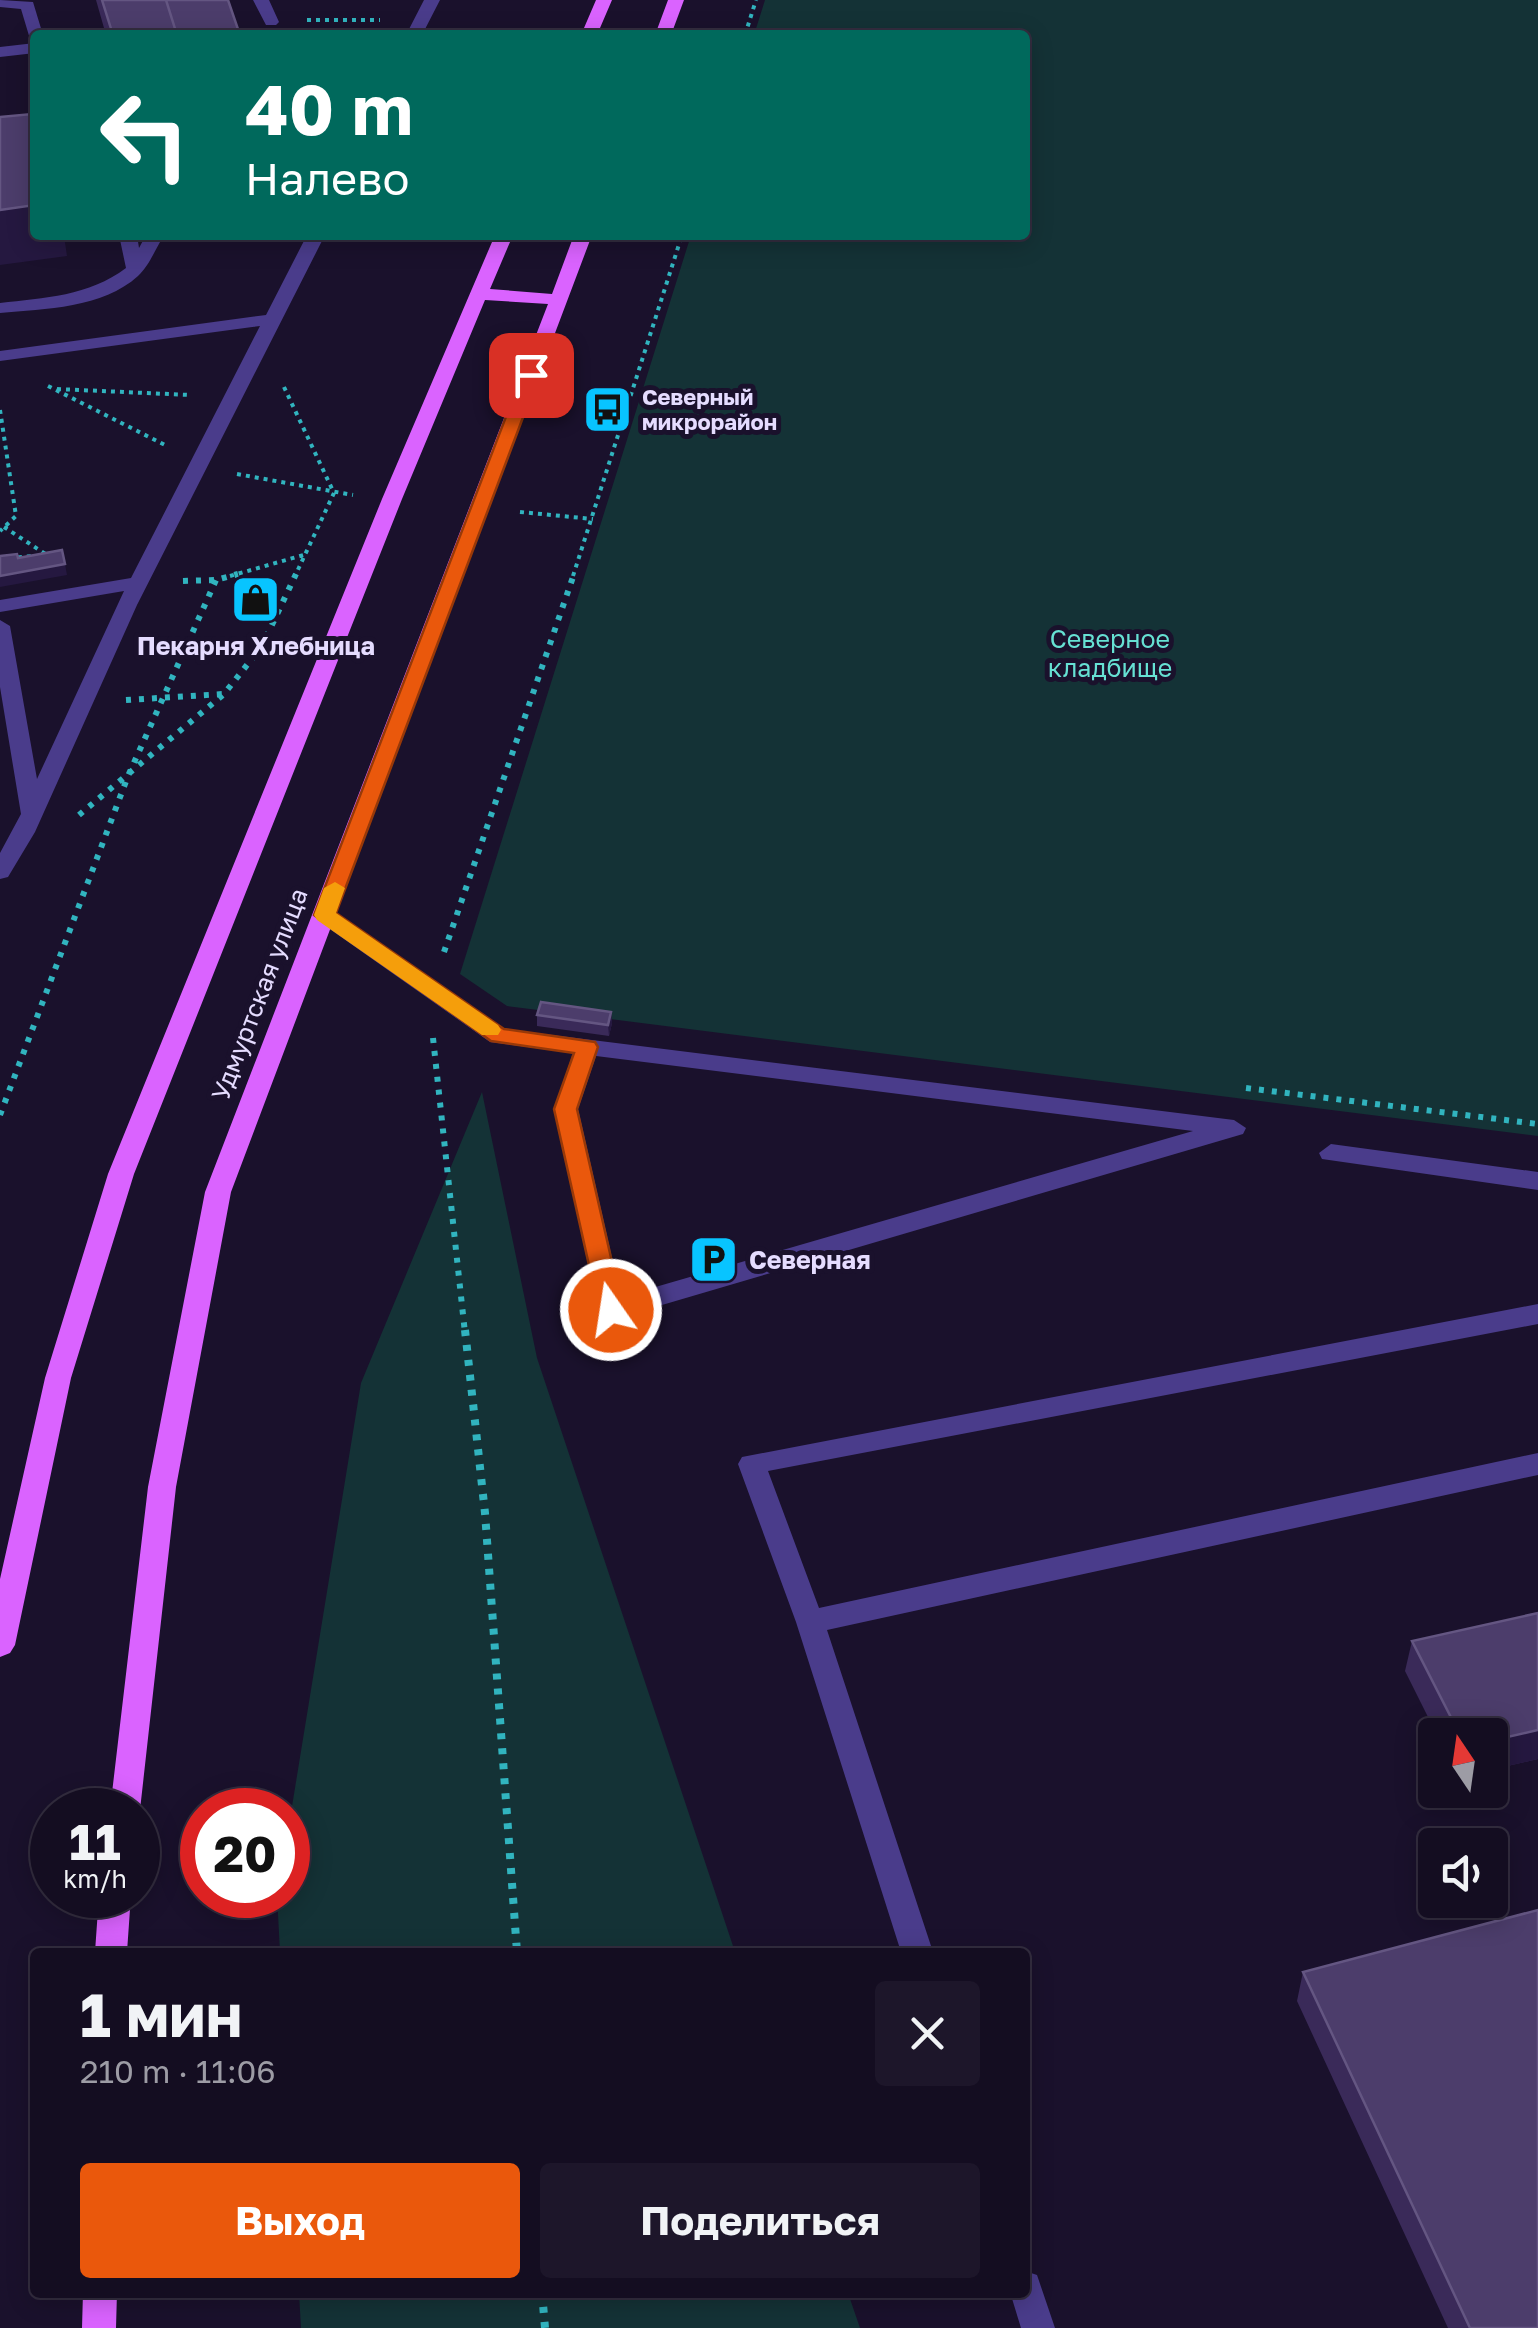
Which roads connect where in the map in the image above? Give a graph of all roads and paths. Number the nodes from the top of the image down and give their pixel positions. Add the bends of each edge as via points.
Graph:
1 (261, 0) edge
2 (432, 0) edge
3 (604, 0) edge
4 (676, 0) edge
5 (756, 0) edge
6 (0, 2) edge
7 (386, 21) dead end
8 (271, 22) joint
9 (34, 30) edge
10 (417, 30) edge
11 (592, 30) edge
12 (665, 30) edge
13 (747, 30) edge
14 (30, 49) edge
15 (0, 52) edge
16 (129, 240) edge
17 (152, 240) edge
18 (314, 240) edge
19 (502, 240) edge
20 (581, 240) edge
21 (680, 240) edge
22 (135, 270) junction
23 (479, 294) junction
24 (558, 300) junction
25 (0, 308) edge
26 (275, 319) junction
27 (263, 342) junction
28 (0, 356) edge
29 (40, 382) dead end
30 (54, 389) junction
31 (234, 398) junction
32 (291, 401) junction
33 (0, 410) edge
34 (200, 466) junction
35 (334, 493) junction
36 (2, 529) edge
37 (44, 554) junction
38 (308, 554) junction
39 (58, 557) edge
40 (0, 559) edge
41 (216, 580) junction
42 (140, 582) junction
43 (0, 606) edge
44 (0, 626) edge
45 (128, 776) junction
46 (28, 823) junction
47 (0, 872) edge
48 (325, 915) junction
49 (431, 989) junction
50 (587, 1047) junction
51 (0, 1115) edge
52 (1331, 1153) dead end
53 (1538, 1180) edge
54 (1538, 1314) edge
55 (1538, 1464) edge
56 (810, 1622) junction
57 (0, 1645) edge
58 (127, 1788) edge
59 (113, 1918) edge
60 (111, 1948) edge
61 (517, 1948) edge
62 (916, 1948) edge
63 (100, 2298) edge
64 (542, 2298) edge
65 (1029, 2298) edge
66 (99, 2328) edge
67 (544, 2328) edge
68 (1038, 2328) edge

1 - 8 street
2 - 10 street
3 - 11 main road
4 - 12 main road
5 - 13 path
6 - 9 street via 28,5
7 - 8 path
14 - 15 street
16 - 22 street
17 - 22 street
18 - 26 street
19 - 23 main road
20 - 24 main road, Удмуртская улица
21 - 49 path via 593,519
22 - 25 street via 122,282 60,301
23 - 24 main road
23 - 57 main road via 121,1174 58,1378
24 - 48 main road, Удмуртская улица
26 - 27 street
26 - 28 street
27 - 31 street
27 - 32 path
29 - 30 path
30 - 31 path
30 - 34 path
31 - 32 path
31 - 34 street
32 - 35 path
33 - 36 path via 16,516
34 - 35 path
34 - 42 street
35 - 38 path
36 - 37 path
37 - 39 path
37 - 40 path
38 - 41 path
38 - 45 path via 262,646 224,694
41 - 42 path
41 - 45 path
42 - 43 street
42 - 46 street
44 - 46 street
45 - 46 path via 83,813
45 - 51 path
46 - 47 street
48 - 49 street
48 - 58 main road, Удмуртская улица via 218,1192 162,1488
49 - 50 street via 498,1036
49 - 61 path via 485,1513
50 - 50 street via 566,1109 611,1310 1234,1128
52 - 53 street
54 - 56 street via 752,1464
55 - 56 street
56 - 62 street
59 - 60 main road
63 - 66 main road
64 - 67 path
65 - 68 street

